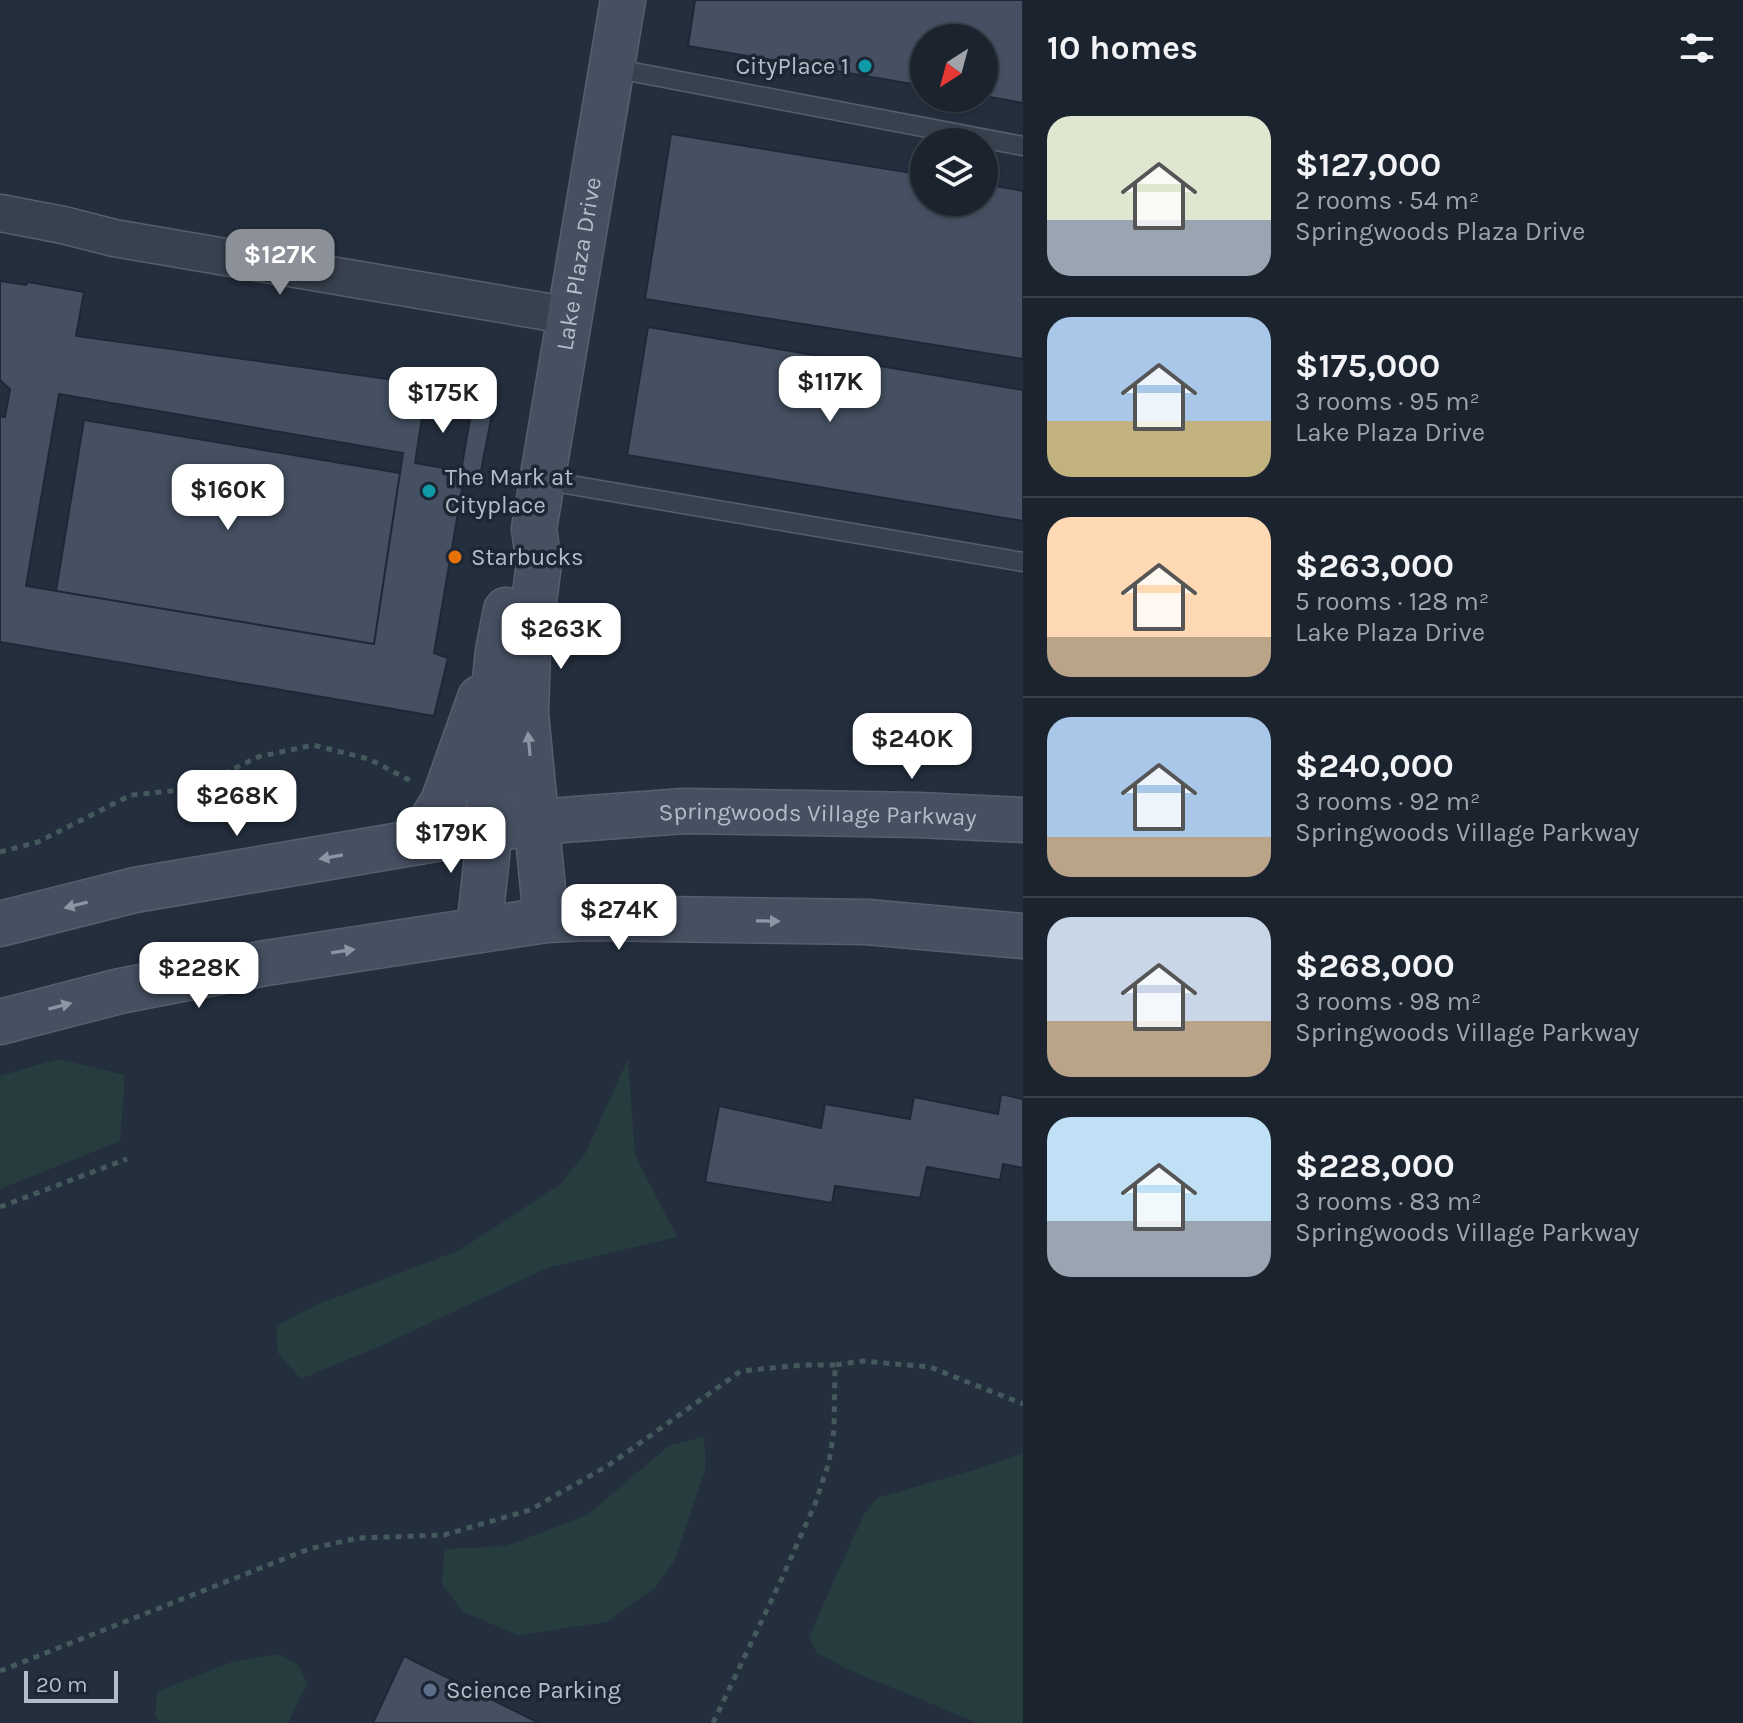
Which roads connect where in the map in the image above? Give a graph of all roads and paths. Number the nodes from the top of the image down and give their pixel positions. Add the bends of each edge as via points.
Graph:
1 (623, 0) edge
2 (612, 68) junction
3 (1023, 146) edge
4 (0, 213) edge
5 (571, 316) junction
6 (542, 480) junction
7 (534, 529) junction
8 (1023, 562) edge
9 (498, 651) junction
10 (443, 802) junction
11 (1023, 820) edge
12 (536, 822) junction
13 (490, 828) junction
14 (418, 842) junction
15 (0, 852) edge
16 (546, 920) junction
17 (0, 924) edge
18 (479, 930) junction
19 (1023, 936) edge
20 (0, 1022) edge
21 (127, 1159) dead end
22 (0, 1207) edge
23 (835, 1365) junction
24 (1023, 1404) edge
25 (0, 1671) edge
26 (713, 1723) edge

1 - 2 main road, Lake Plaza Drive
2 - 3 lane
2 - 5 main road, Lake Plaza Drive
4 - 5 street via 114,238
5 - 6 main road, Lake Plaza Drive
6 - 7 main road, Lake Plaza Drive
6 - 8 lane
7 - 9 main road, Lake Plaza Drive via 516,558
12 -> 7 main road, Lake Plaza Drive via 526,714 539,564
9 - 10 main road
9 - 13 main road, Lake Plaza Drive via 489,739
10 - 14 main road
10 - 15 path via 369,759 313,745 258,757 192,789 131,795 38,842
11 - 12 main road, Springwoods Village Parkway via 684,811
12 - 13 main road, Springwoods Village Parkway
12 - 16 main road, Lake Plaza Drive
13 - 14 main road, Springwoods Village Parkway
13 - 18 main road, Lake Plaza Drive
14 -> 17 main road, Springwoods Village Parkway via 135,890
16 - 18 main road
16 -> 19 main road via 867,922
20 -> 18 main road via 120,991
21 - 22 path
23 - 24 path via 862,1361 930,1367
23 - 25 path via 741,1371 609,1465 530,1510 444,1535 358,1538 309,1549
23 - 26 path via 829,1462

